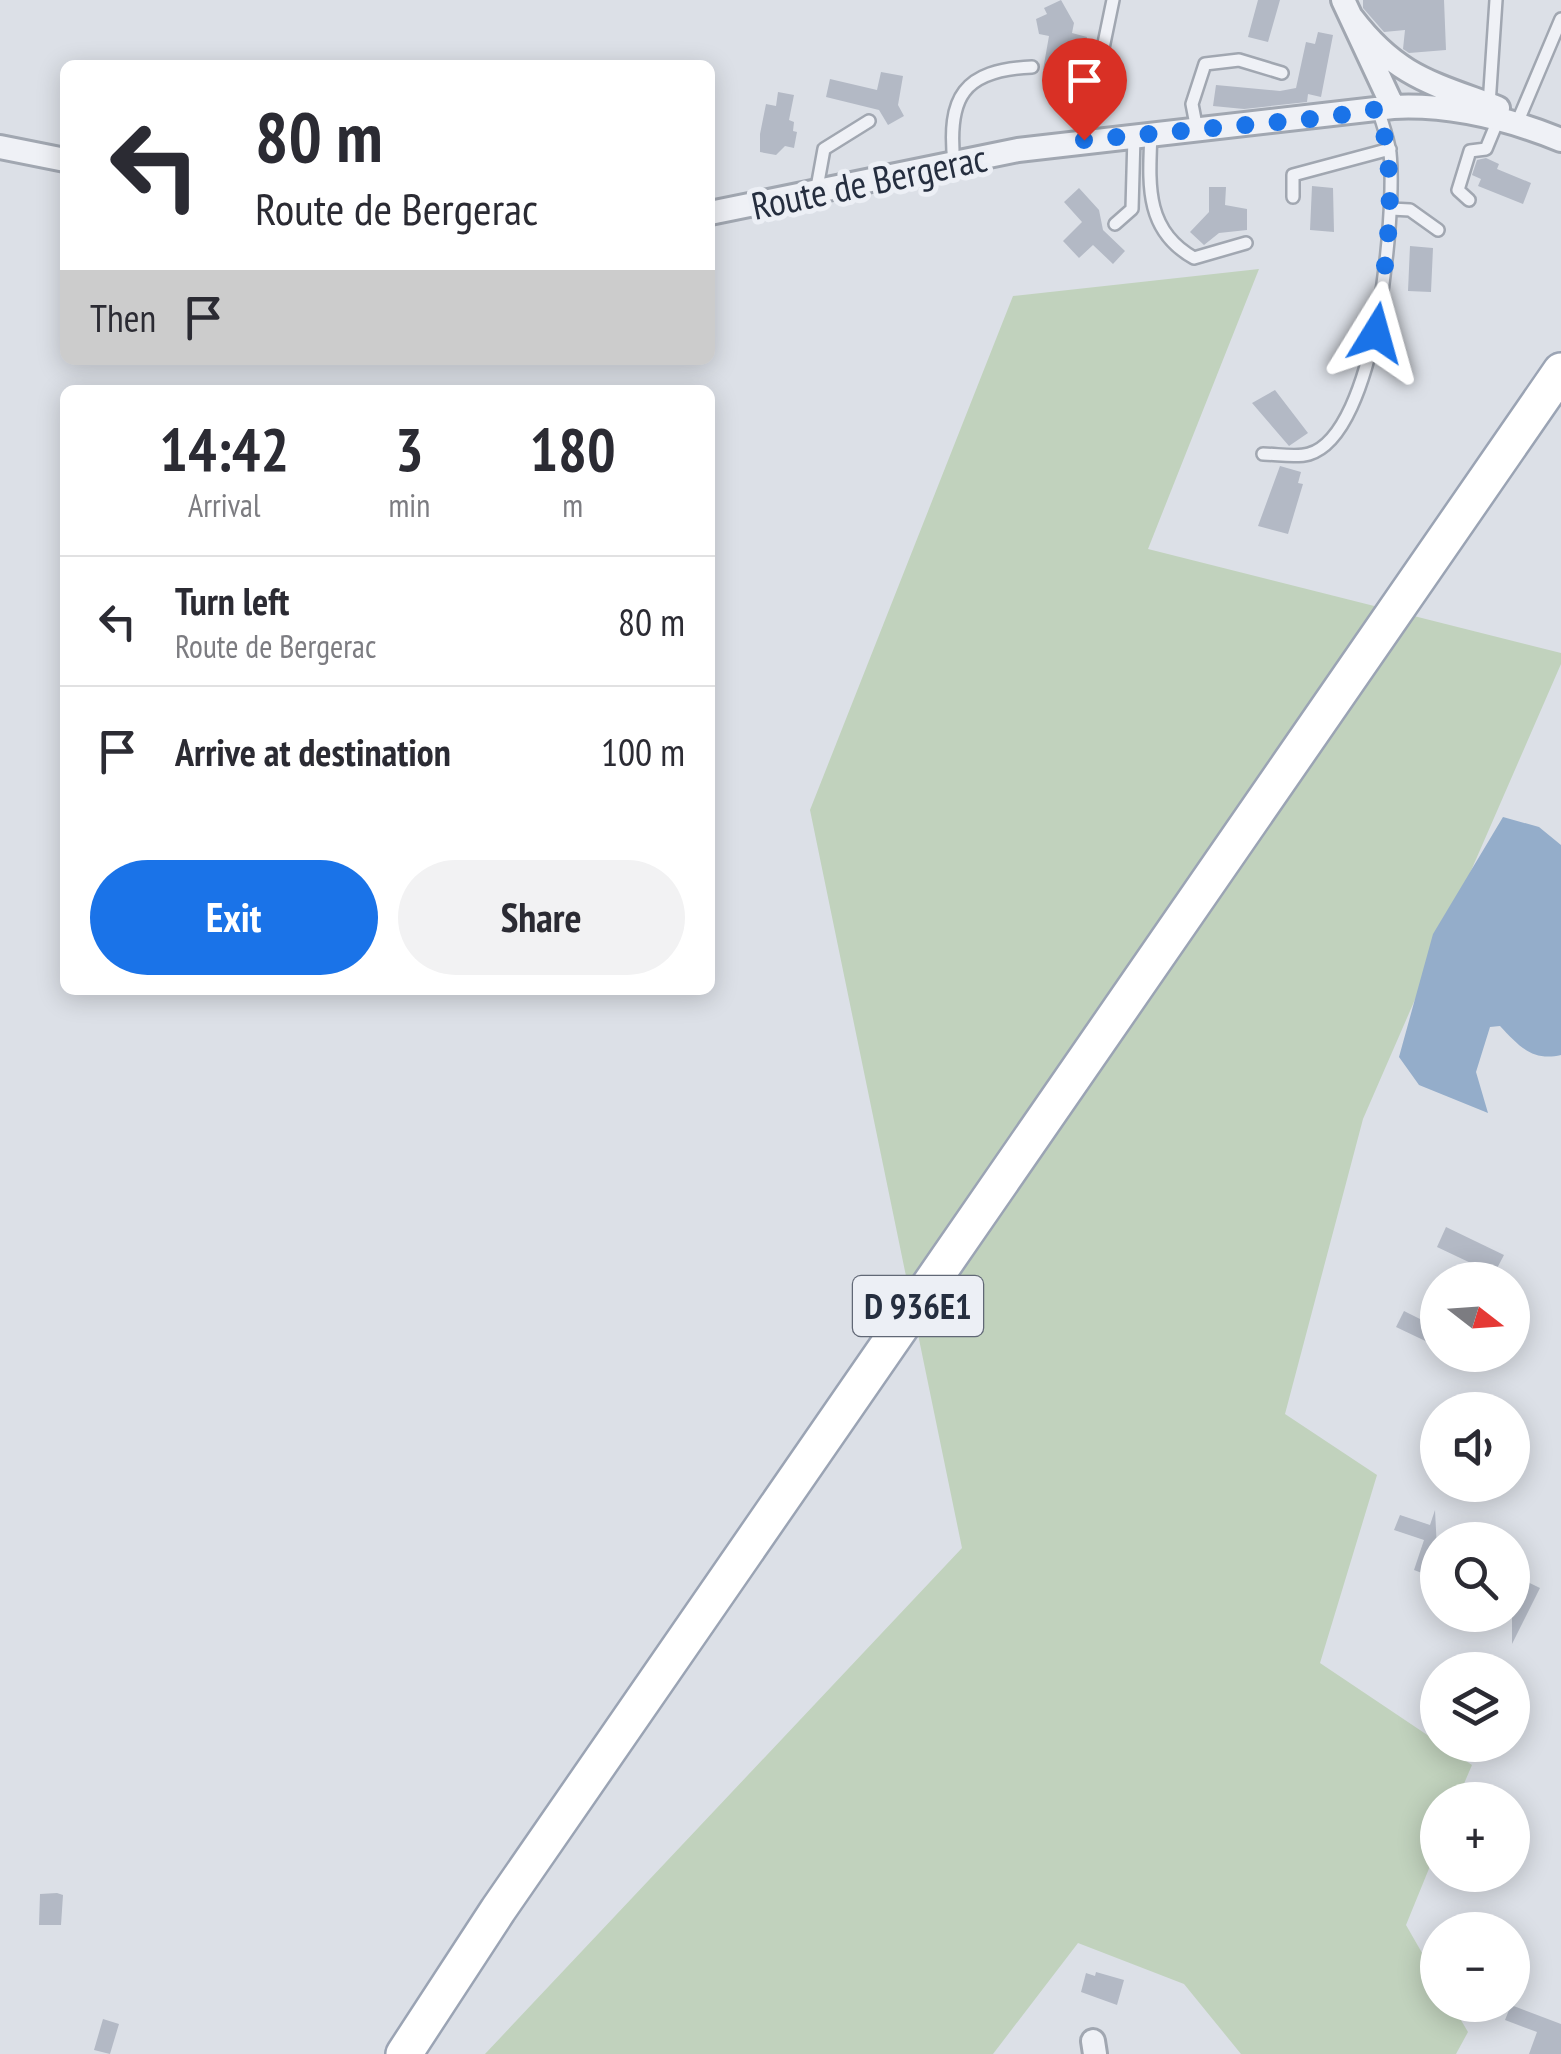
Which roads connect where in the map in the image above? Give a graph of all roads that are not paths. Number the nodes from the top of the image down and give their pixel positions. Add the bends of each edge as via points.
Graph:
1 (1113, 0) edge
2 (1496, 0) edge
3 (1348, 9) edge
4 (1561, 19) edge
5 (1388, 60) junction
6 (1032, 67) dead end
7 (1282, 74) dead end
8 (1393, 107) junction
9 (1510, 118) junction
10 (869, 121) dead end
11 (1197, 130) junction
12 (1142, 134) junction
13 (1084, 140) junction
14 (1561, 140) edge
15 (0, 146) edge
16 (1390, 149) junction
17 (60, 159) edge
18 (954, 163) junction
19 (816, 192) junction
20 (1293, 196) dead end
21 (1469, 200) dead end
22 (1391, 209) junction
23 (715, 213) edge
24 (1115, 224) dead end
25 (1438, 230) dead end
26 (1246, 244) dead end
27 (1561, 371) edge
28 (1263, 454) dead end
29 (404, 2054) edge

1 - 13 lane
2 - 9 lane
3 - 5 street
3 - 8 street
4 - 9 lane
5 - 8 street via 1407,83
5 - 9 street
6 - 18 lane via 1000,68 963,92 953,108
7 - 11 lane via 1239,60 1205,64 1192,104
8 - 9 street, Route de Bergerac
8 - 11 street, Route de Bergerac
8 - 16 lane
9 - 14 street, Route de Bergerac
9 - 21 lane via 1486,148 1470,152 1458,190
10 - 19 lane via 824,149
11 - 12 street, Route de Bergerac
12 - 13 street, Route de Bergerac
12 - 24 lane via 1132,208
12 - 26 lane via 1158,222 1171,245 1194,258
13 - 18 street, Route de Bergerac
15 - 17 street
16 - 20 lane via 1294,175
16 - 22 lane
18 - 19 street, Route de Bergerac
19 - 23 street, Route de Bergerac
22 - 25 lane via 1410,210
22 - 28 lane via 1376,333 1350,409 1334,436 1310,454
27 - 29 main road, D 936E1

